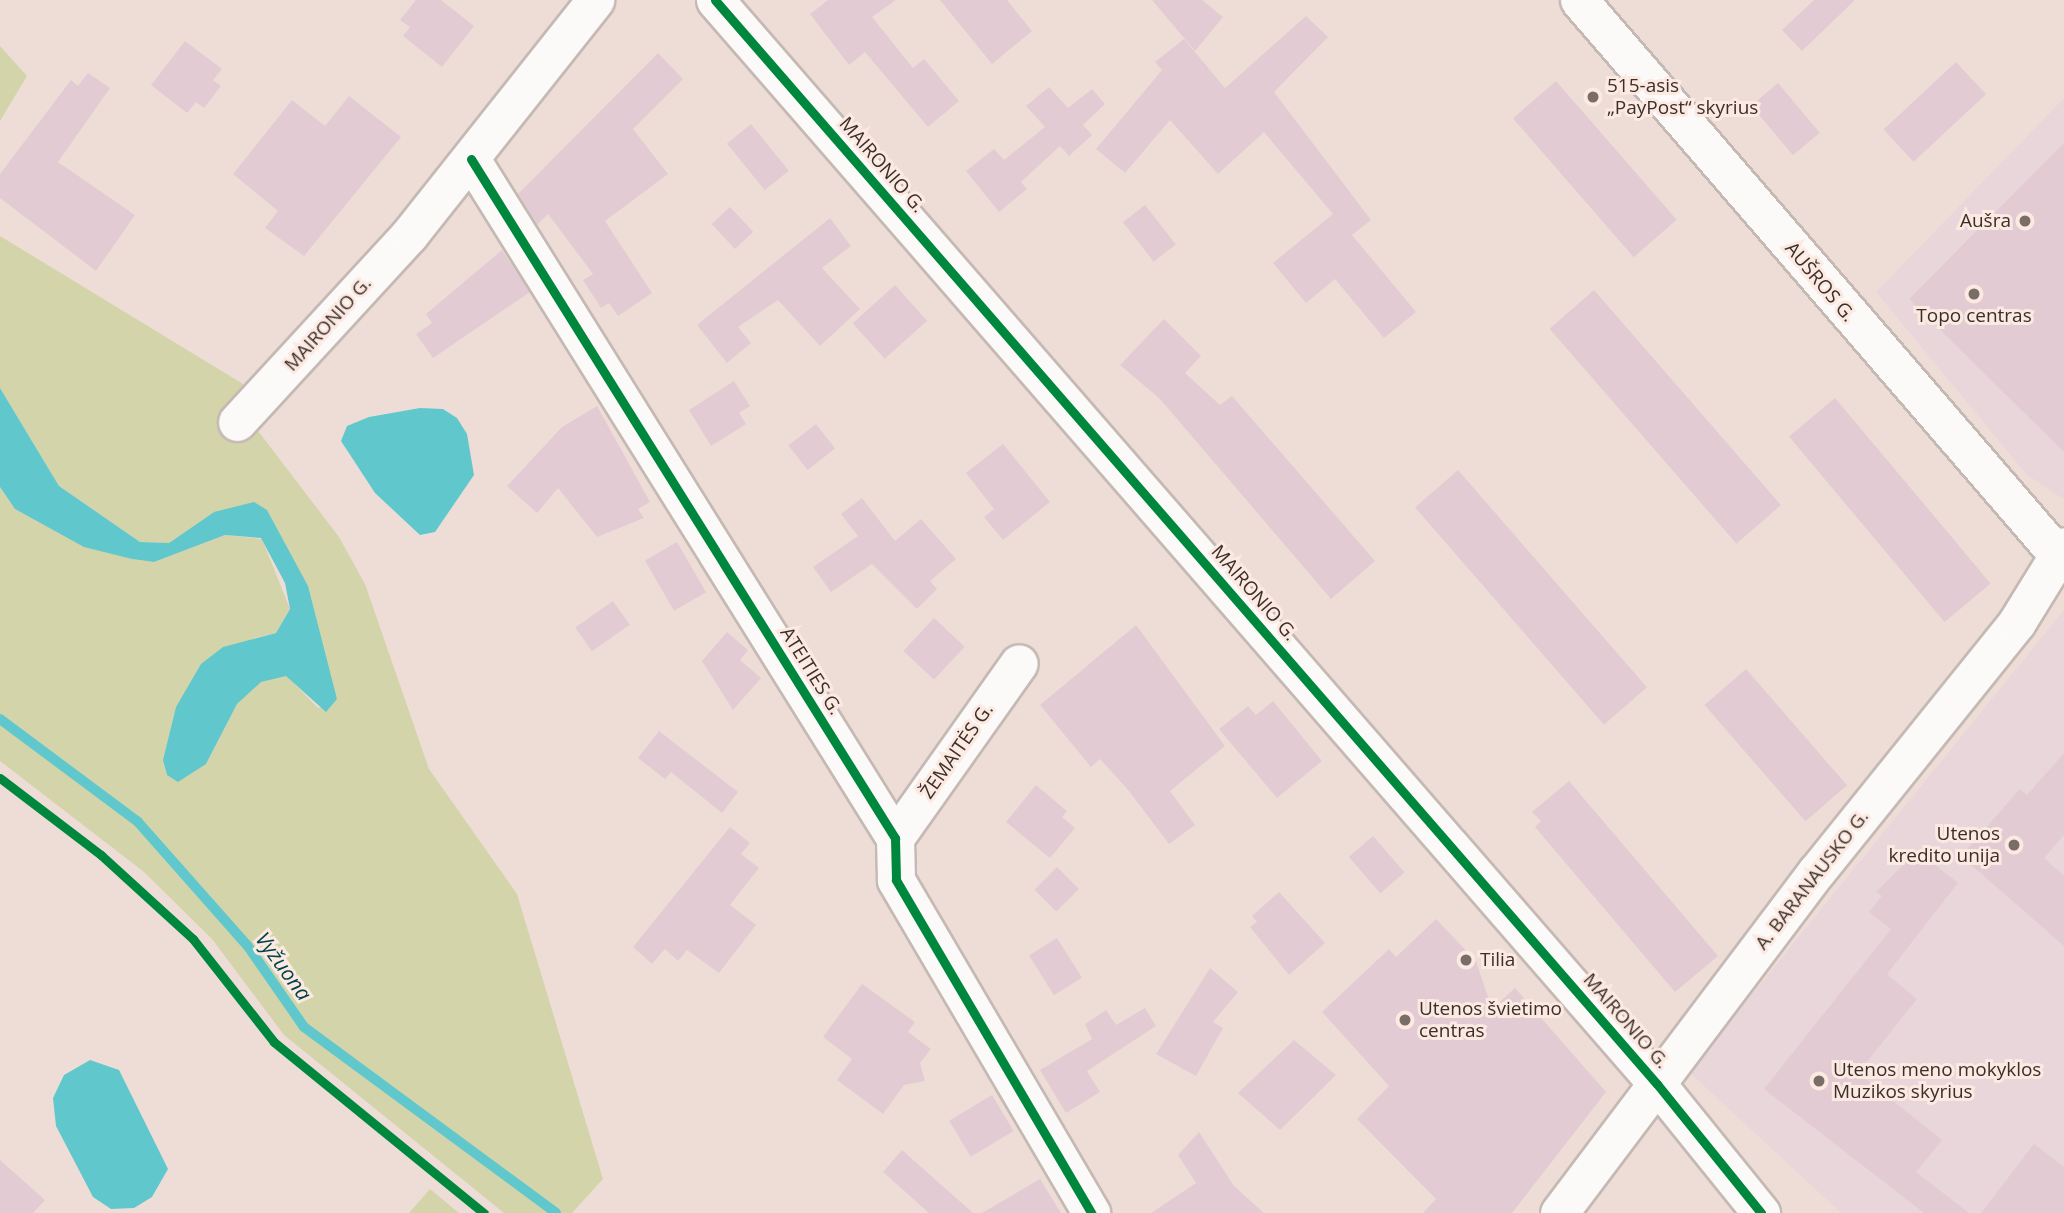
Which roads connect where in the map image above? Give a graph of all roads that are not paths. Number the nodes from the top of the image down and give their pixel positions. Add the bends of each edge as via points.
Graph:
1 (595, 0) edge
2 (715, 0) edge
3 (1579, 0) edge
4 (471, 159) junction
5 (237, 422) dead end
6 (2061, 554) edge
7 (1019, 663) dead end
8 (895, 838) junction
9 (1657, 1084) junction
10 (1091, 1213) edge
11 (1559, 1213) edge
12 (1761, 1213) edge

1 - 4 street, MAIRONIO G.
2 - 9 street, MAIRONIO G.
3 - 6 street, AUŠROS G.
4 - 5 street, MAIRONIO G.
4 - 8 street, ATEITIES G.
6 - 9 street, A. BARANAUSKO G. via 2017,622
7 - 8 street, ŽEMAITĖS G.
8 - 10 street via 896,880
9 - 11 street, A. BARANAUSKO G.
9 - 12 street, MAIRONIO G.

